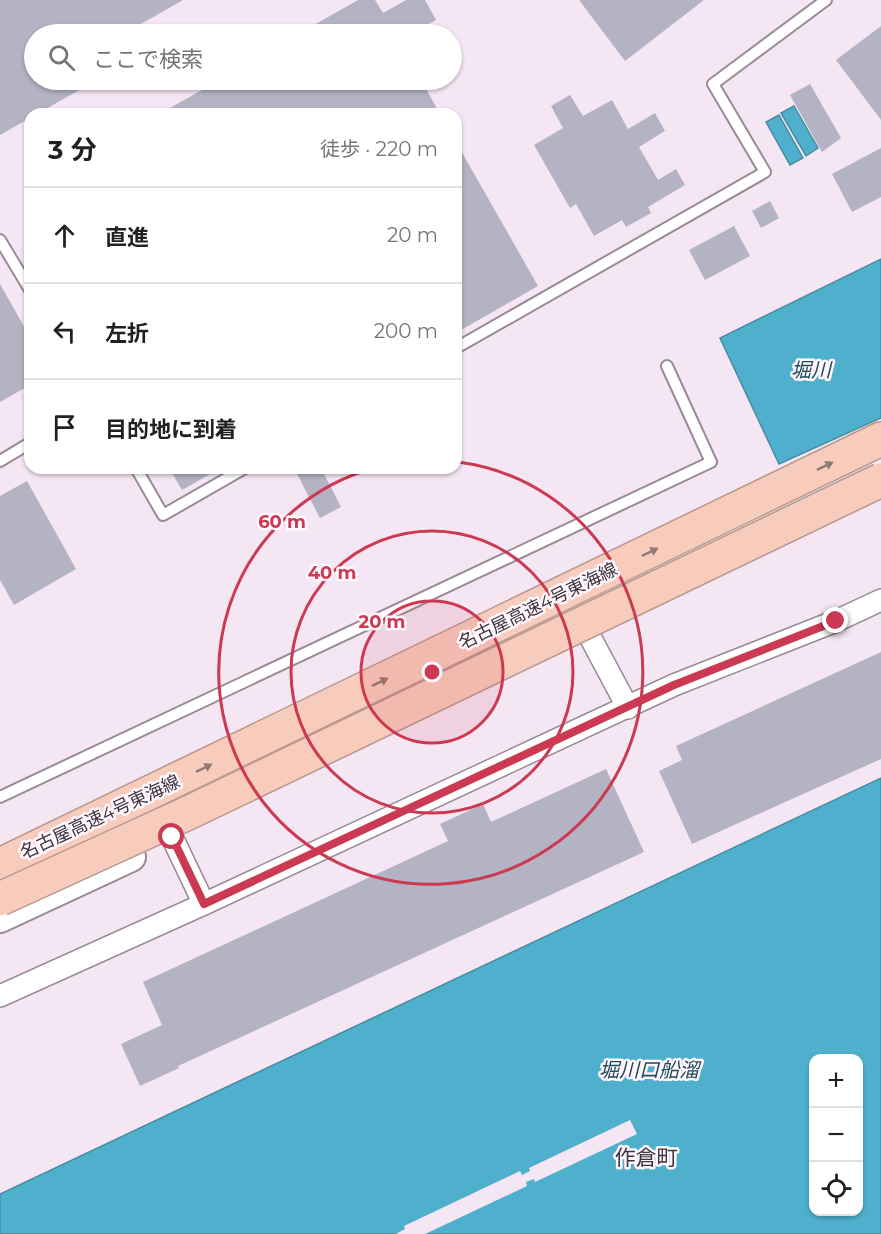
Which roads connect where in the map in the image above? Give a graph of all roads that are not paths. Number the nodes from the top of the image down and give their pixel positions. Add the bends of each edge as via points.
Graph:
1 (826, 0) edge
2 (0, 240) edge
3 (24, 280) edge
4 (462, 345) edge
5 (667, 366) dead end
6 (881, 439) edge
7 (24, 447) edge
8 (0, 461) edge
9 (881, 473) edge
10 (139, 474) edge
11 (235, 474) edge
12 (881, 480) edge
13 (881, 600) edge
14 (588, 633) junction
15 (628, 708) junction
16 (0, 797) edge
17 (172, 837) junction
18 (0, 865) edge
19 (0, 899) edge
20 (204, 904) junction
21 (0, 918) edge
22 (0, 996) edge

1 - 4 lane via 712,84 765,172
2 - 3 lane
5 - 16 lane via 711,462
18 -> 6 highway, 名古屋高速4号東海線
7 - 8 lane
9 - 14 street
10 - 11 lane via 163,515
12 - 19 highway, 名古屋高速4号東海線, bridge via 209,803
13 - 15 street via 674,685
14 - 15 street
14 - 17 street
15 - 20 street
17 - 20 street
17 - 21 street
20 - 22 street

